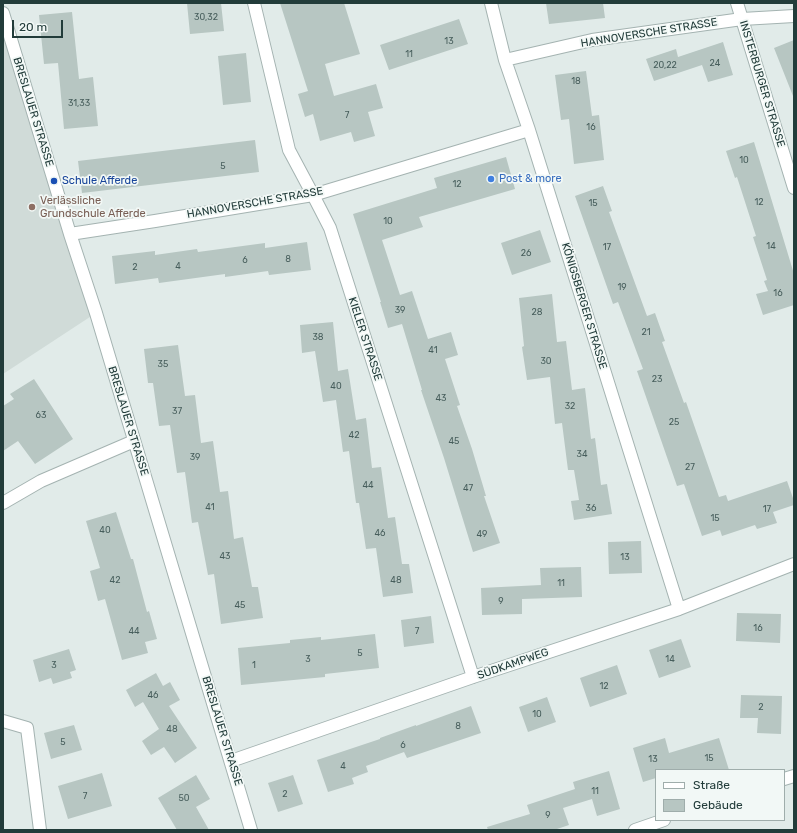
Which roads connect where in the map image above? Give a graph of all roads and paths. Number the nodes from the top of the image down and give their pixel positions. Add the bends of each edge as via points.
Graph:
1 (254, 3) edge
2 (491, 3) edge
3 (737, 3) edge
4 (3, 13) edge
5 (794, 16) edge
6 (742, 19) junction
7 (505, 60) junction
8 (529, 130) junction
9 (794, 188) edge
10 (313, 195) junction
11 (70, 234) junction
12 (134, 441) junction
13 (3, 504) edge
14 (794, 564) edge
15 (678, 608) junction
16 (473, 677) junction
17 (3, 721) edge
18 (231, 761) junction
19 (661, 821) edge
20 (40, 830) edge
21 (251, 830) edge
22 (635, 830) edge

1 - 10 street, KIELER STRASSE via 289,150
2 - 7 street, KÖNIGSBERGER STRASSE
3 - 6 street, INSTERBURGER STRASSE
4 - 11 street, BRESLAUER STRASSE
5 - 6 street, HANNOVERSCHE STRASSE
6 - 7 street, HANNOVERSCHE STRASSE via 592,40
6 - 9 street, INSTERBURGER STRASSE
7 - 8 street, KÖNIGSBERGER STRASSE
8 - 10 street, HANNOVERSCHE STRASSE
8 - 15 street, KÖNIGSBERGER STRASSE
10 - 11 street, HANNOVERSCHE STRASSE
10 - 16 street, KIELER STRASSE via 330,228
11 - 12 street, BRESLAUER STRASSE
12 - 13 street via 41,481
12 - 18 street, BRESLAUER STRASSE
14 - 15 street, SÜDKAMPWEG
15 - 16 street, SÜDKAMPWEG
16 - 18 street, SÜDKAMPWEG
17 - 20 street via 27,728
18 - 21 street, BRESLAUER STRASSE
19 - 22 street

